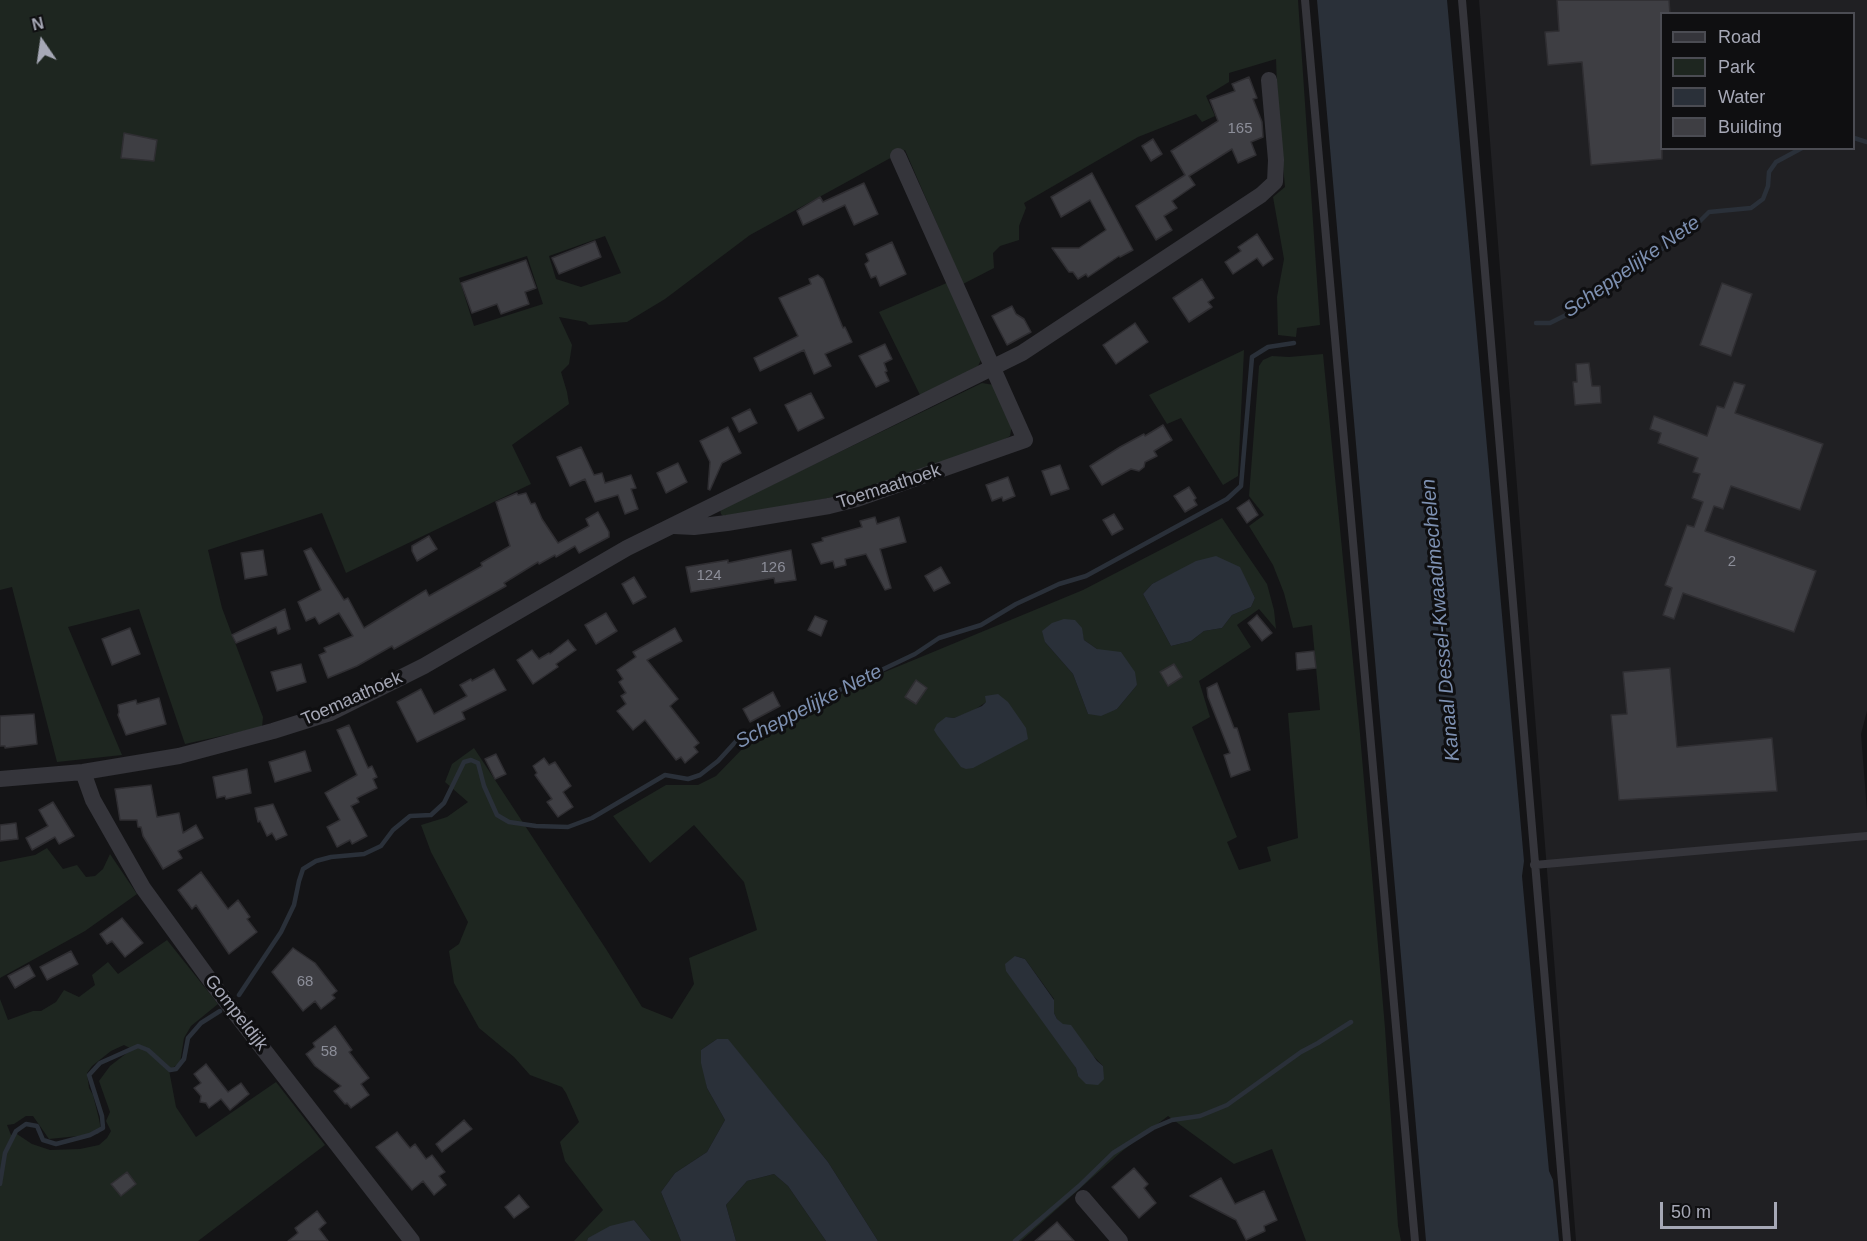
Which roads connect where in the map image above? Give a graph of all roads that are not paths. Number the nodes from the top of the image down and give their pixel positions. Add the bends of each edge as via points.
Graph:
1 (1305, 0) edge
2 (1462, 0) edge
3 (1269, 80) dead end
4 (898, 156) dead end
5 (993, 368) junction
6 (672, 525) junction
7 (83, 771) junction
8 (0, 779) edge
9 (1867, 836) edge
10 (1534, 865) junction
11 (1083, 1198) dead end
12 (412, 1241) edge
13 (1120, 1241) edge
14 (1415, 1241) edge
15 (1567, 1241) edge

1 - 14 lane
2 - 10 lane
3 - 5 street, Toemaathoek via 1275,182 1095,306
4 - 5 street, Toemaathoek
5 - 6 street, Toemaathoek
5 - 6 street, Toemaathoek via 1025,440 829,506 694,527
6 - 7 street, Toemaathoek via 424,666 330,712 179,756
7 - 8 street, Toemaathoek
7 - 12 street, Gompeldijk via 93,800 143,888
9 - 10 lane
10 - 15 lane
11 - 13 street

